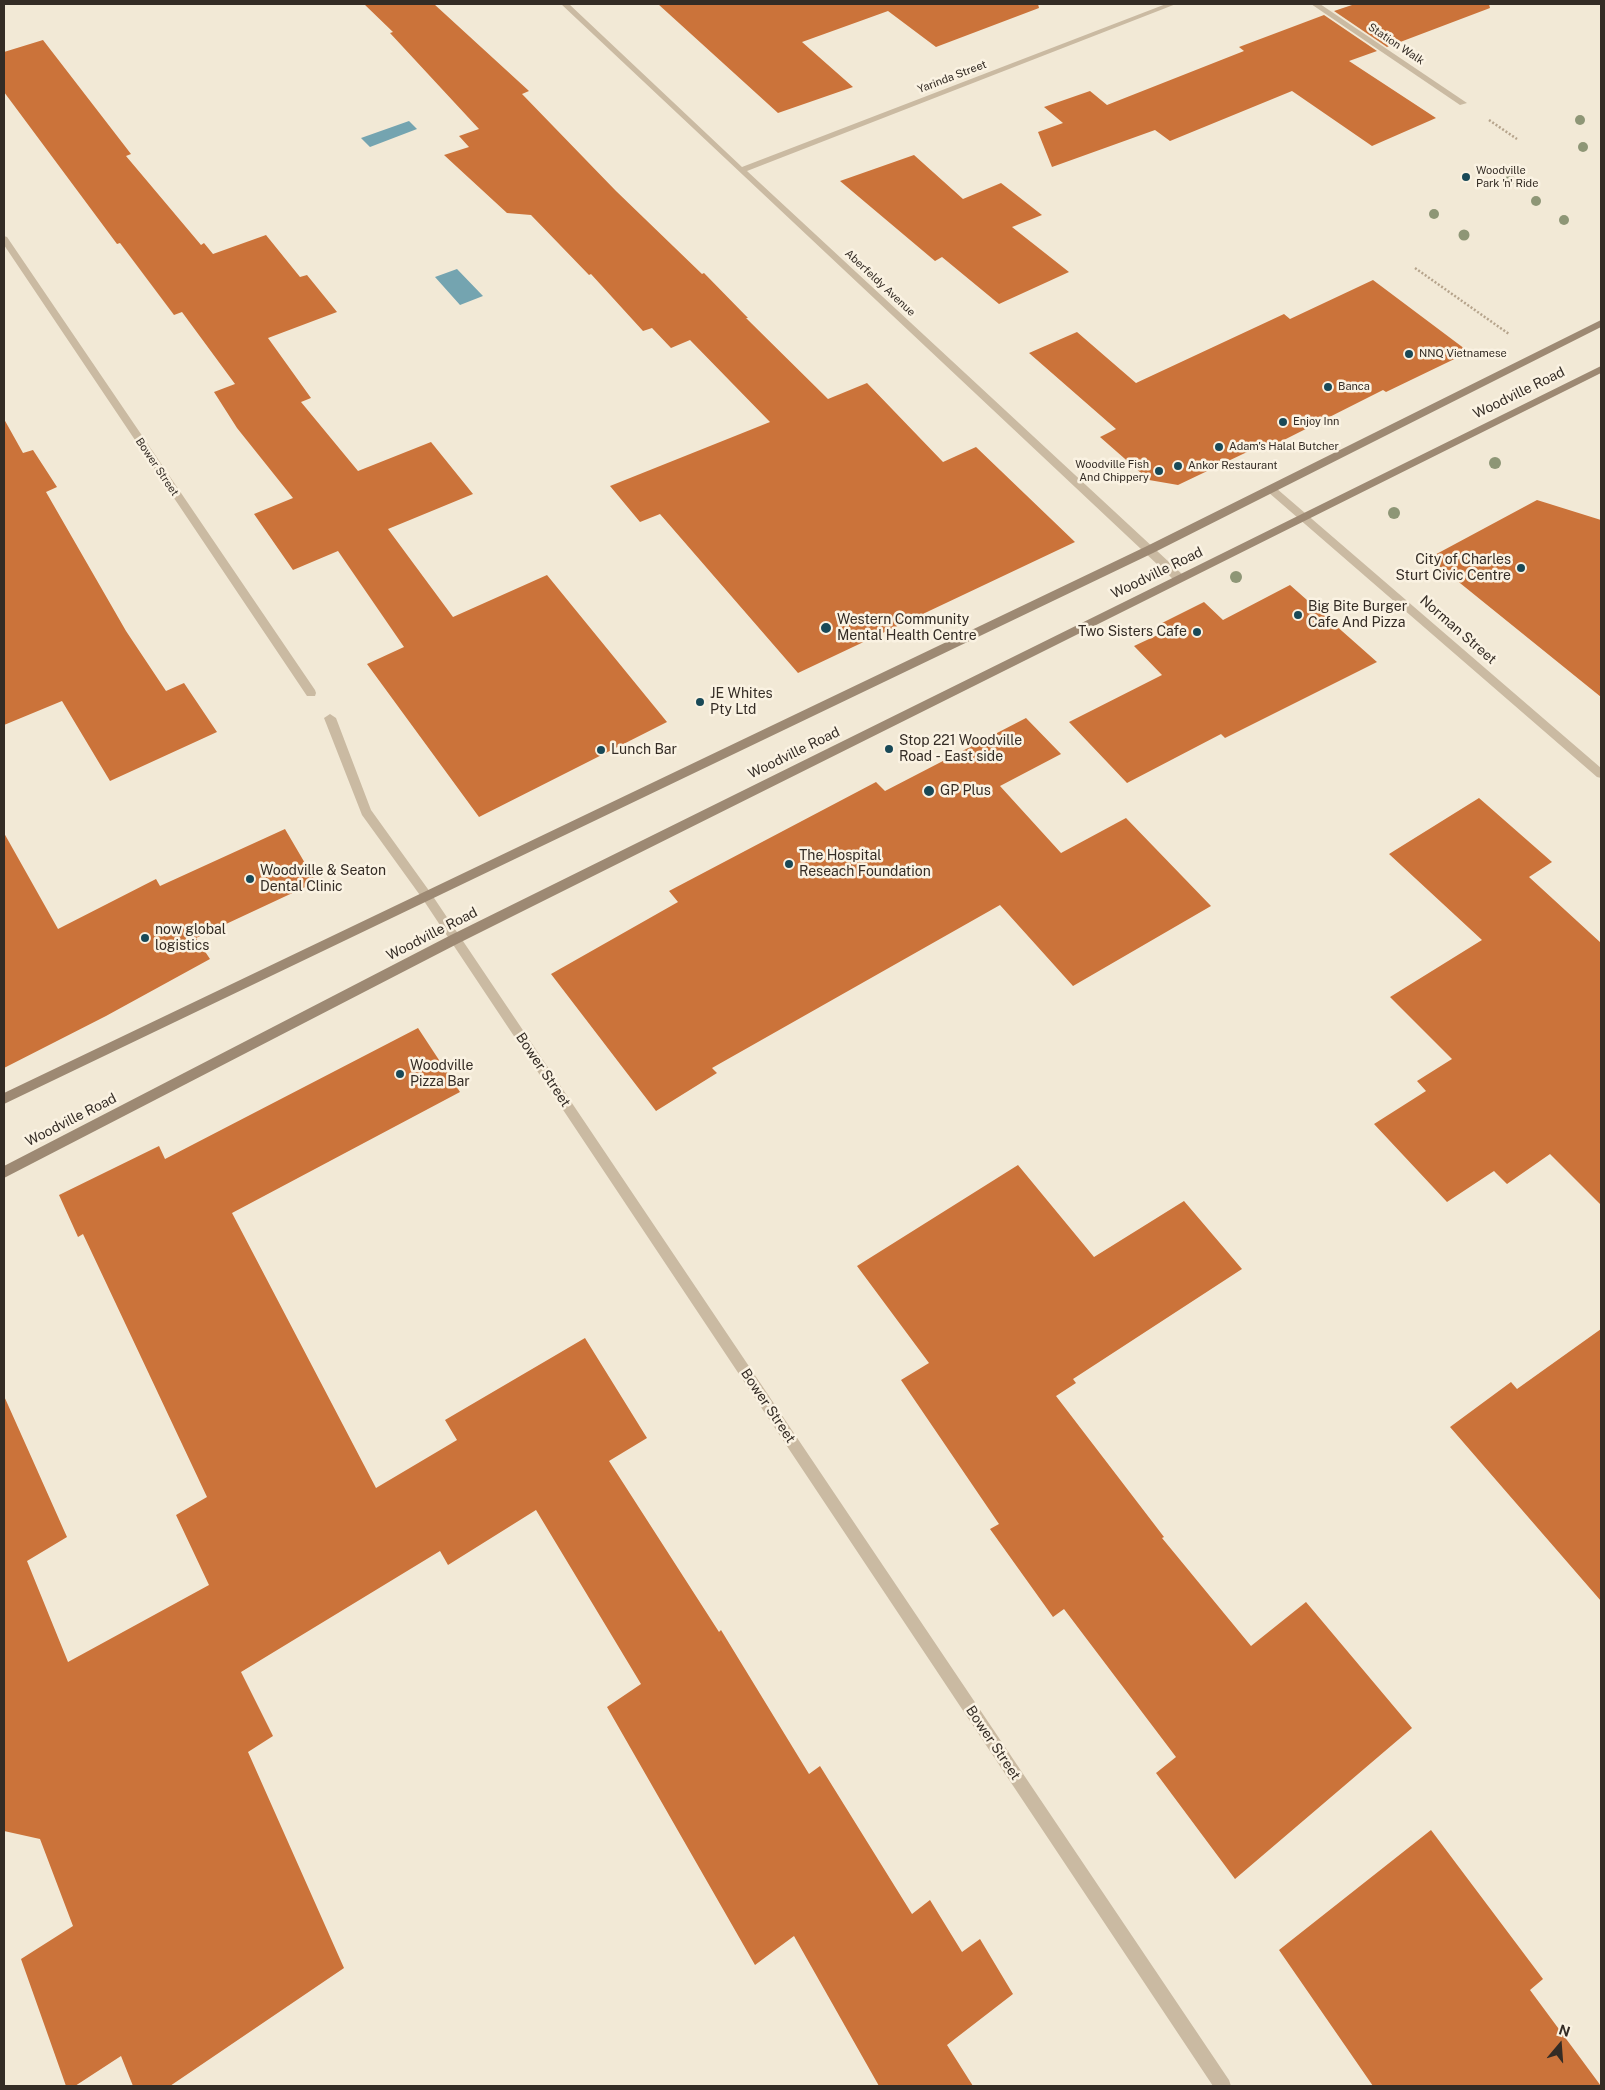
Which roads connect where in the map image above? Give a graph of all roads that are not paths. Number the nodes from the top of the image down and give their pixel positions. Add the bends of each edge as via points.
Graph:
1 (565, 4) edge
2 (1172, 4) edge
3 (1316, 4) edge
4 (1463, 103) dead end
5 (741, 170) junction
6 (4, 239) edge
7 (1601, 323) edge
8 (1601, 369) edge
9 (1272, 490) junction
10 (1303, 517) junction
11 (1149, 550) junction
12 (1179, 578) junction
13 (311, 694) dead end
14 (330, 718) dead end
15 (1601, 774) edge
16 (426, 895) junction
17 (455, 939) junction
18 (4, 1099) edge
19 (4, 1172) edge
20 (1223, 2086) edge

1 - 5 street, Aberfeldy Avenue
2 - 5 street, Yarinda Street
3 - 4 street, Station Walk
5 - 11 street, Aberfeldy Avenue
6 - 13 street, Bower Street
7 - 9 main road, Woodville Road
8 - 10 main road, Woodville Road
9 - 10 street, Norman Street
9 - 11 main road, Woodville Road
10 - 12 main road, Woodville Road
10 - 15 street, Norman Street
11 - 12 street, Aberfeldy Avenue
11 - 16 main road, Woodville Road
12 - 17 main road, Woodville Road
14 - 16 street, Bower Street via 366,812
16 - 17 street, Bower Street
16 - 18 main road, Woodville Road
17 - 19 main road, Woodville Road
17 - 20 street, Bower Street

